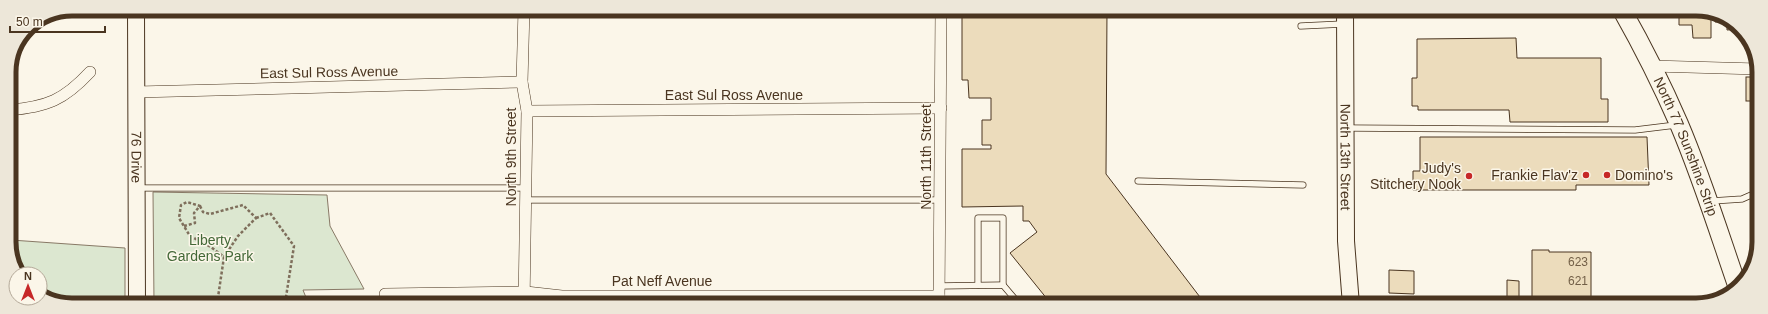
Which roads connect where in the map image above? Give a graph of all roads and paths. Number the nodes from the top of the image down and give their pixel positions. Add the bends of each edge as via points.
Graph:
1 (136, 16) edge
2 (524, 16) edge
3 (941, 16) edge
4 (1625, 16) edge
5 (1345, 17) edge
6 (1301, 26) dead end
7 (1652, 66) junction
8 (1752, 69) edge
9 (90, 72) dead end
10 (522, 82) junction
11 (137, 92) junction
12 (941, 108) junction
13 (16, 109) edge
14 (527, 111) junction
15 (1679, 124) junction
16 (1345, 128) junction
17 (1138, 181) dead end
18 (1303, 185) dead end
19 (137, 188) junction
20 (527, 194) junction
21 (1752, 195) edge
22 (940, 200) junction
23 (1708, 201) junction
24 (200, 206) junction
25 (256, 218) junction
26 (184, 226) junction
27 (224, 257) junction
28 (1736, 281) edge
29 (978, 285) junction
30 (1003, 285) junction
31 (526, 292) junction
32 (385, 294) dead end
33 (939, 295) edge
34 (137, 298) edge
35 (218, 298) edge
36 (285, 298) edge
37 (525, 298) edge
38 (1014, 298) edge
39 (1350, 298) edge

1 - 11 street, 76 Drive
2 - 10 street, North 9th Street
3 - 12 street, North 11th Street
4 - 7 main road, North 77 Sunshine Strip
5 - 6 lane
5 - 16 street, North 13th Street
7 - 8 street
7 - 15 main road, North 77 Sunshine Strip
9 - 13 street via 75,88 53,102
10 - 11 street, East Sul Ross Avenue
10 - 14 street, North 9th Street
11 - 19 street, 76 Drive
12 - 14 street, East Sul Ross Avenue
12 - 22 street, North 11th Street
14 - 20 street, North 9th Street
15 - 16 lane via 1636,130
15 - 23 main road, North 77 Sunshine Strip
16 - 39 street, North 13th Street via 1346,267
17 - 18 lane
19 - 20 lane via 288,189 393,186
19 - 34 street, 76 Drive
20 - 22 lane
20 - 31 street, North 9th Street
21 - 23 lane via 1742,199
22 - 33 street, North 11th Street
23 - 28 main road, North 77 Sunshine Strip
24 - 25 path via 203,212 210,214 243,205
24 - 26 path via 194,213 195,223
24 - 26 path via 186,202 181,205 179,218
25 - 27 path via 238,236
25 - 36 path via 270,213 294,246
26 - 27 path via 190,236
27 - 35 path
29 - 30 lane
29 - 30 lane via 978,218 1003,218
29 - 33 lane
30 - 38 lane
31 - 32 street, Pat Neff Avenue
31 - 33 street, Pat Neff Avenue via 562,296
31 - 37 street, North 9th Street

